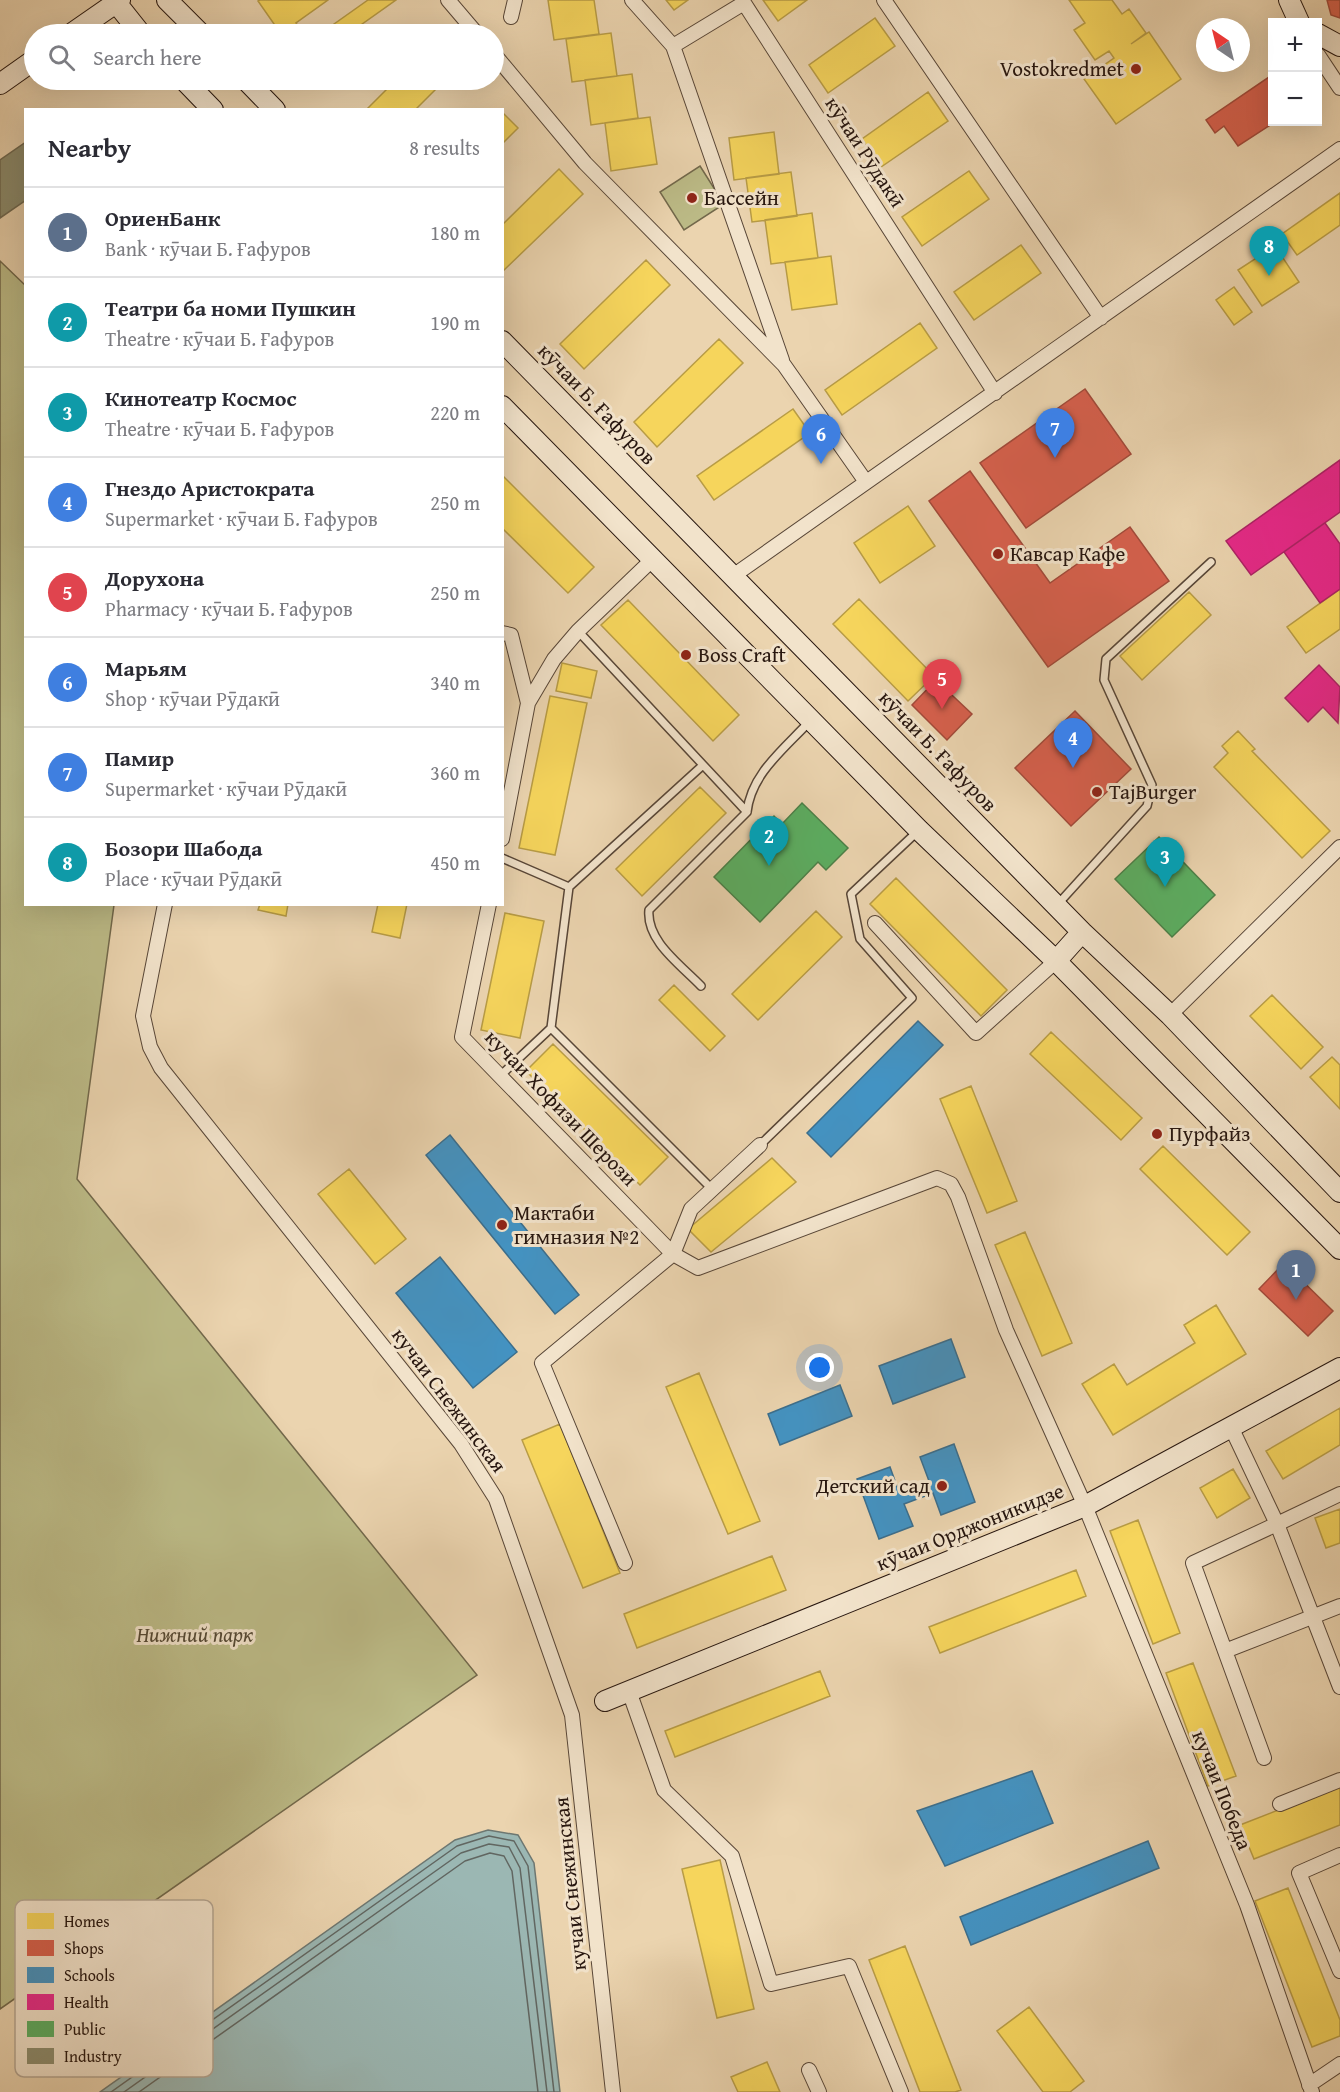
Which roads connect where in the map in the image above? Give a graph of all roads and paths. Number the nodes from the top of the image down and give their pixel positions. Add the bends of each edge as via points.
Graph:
1 (168, 0) edge
2 (448, 0) edge
3 (515, 0) edge
4 (632, 0) edge
5 (884, 0) edge
6 (1289, 0) edge
7 (117, 1) edge
8 (511, 17) dead end
9 (1297, 18) edge
10 (85, 24) edge
11 (134, 24) edge
12 (191, 24) edge
13 (468, 24) edge
14 (1322, 37) edge
15 (674, 46) junction
16 (1340, 46) edge
17 (1322, 62) edge
18 (504, 66) edge
19 (24, 67) edge
20 (0, 84) edge
21 (1340, 88) edge
22 (194, 90) edge
23 (256, 90) edge
24 (211, 108) edge
25 (273, 108) edge
26 (1340, 149) edge
27 (1101, 318) junction
28 (504, 343) edge
29 (784, 365) junction
30 (994, 393) junction
31 (504, 408) edge
32 (867, 482) junction
33 (653, 559) junction
34 (1211, 562) dead end
35 (732, 576) junction
36 (578, 631) junction
37 (504, 633) edge
38 (528, 703) junction
39 (811, 720) junction
40 (703, 765) junction
41 (747, 812) junction
42 (504, 829) edge
43 (920, 830) junction
44 (1340, 847) edge
45 (504, 859) edge
46 (568, 887) junction
47 (165, 906) edge
48 (489, 906) edge
49 (1057, 906) junction
50 (875, 923) dead end
51 (1082, 932) junction
52 (1056, 961) junction
53 (701, 986) dead end
54 (1170, 1015) junction
55 (551, 1028) junction
56 (500, 1076) junction
57 (760, 1145) joint
58 (712, 1189) junction
59 (1340, 1192) edge
60 (1340, 1249) edge
61 (673, 1254) junction
62 (1340, 1368) edge
63 (1231, 1427) junction
64 (1340, 1494) edge
65 (1085, 1506) junction
66 (1277, 1524) junction
67 (625, 1563) dead end
68 (1340, 1606) edge
69 (1312, 1616) junction
70 (1225, 1651) junction
71 (1340, 1687) edge
72 (628, 1691) junction
73 (605, 1701) dead end
74 (1264, 1758) dead end
75 (1340, 1780) edge
76 (1280, 1804) dead end
77 (1340, 1855) edge
78 (1340, 1971) edge
79 (1340, 2064) edge
80 (809, 2070) dead end
81 (1311, 2088) edge
82 (614, 2092) edge
83 (819, 2092) edge
84 (901, 2092) edge

1 - 12 main road
2 - 13 street
3 - 8 street
4 - 15 street
5 - 27 street
6 - 9 main road
7 - 10 main road
7 - 11 main road
14 - 16 main road
15 - 29 street
15 - 30 street, кӯчаи Рӯдакӣ via 744,3
17 - 21 street
18 - 29 street via 585,163
19 - 20 main road
22 - 24 main road
23 - 25 main road
26 - 27 street
27 - 30 street
28 - 35 main road, кӯчаи Б. Ғафуров
29 - 32 street
30 - 32 street
31 - 33 main road
32 - 35 street
33 - 36 street
33 - 39 main road
34 - 49 lane via 1106,658 1104,680 1152,785 1146,806
35 - 49 main road, кӯчаи Б. Ғафуров
36 - 38 street via 554,658
36 - 40 lane
37 - 38 street via 511,635
38 - 42 street
39 - 41 lane via 754,782
39 - 43 main road
40 - 41 lane
40 - 46 lane
41 - 53 lane via 649,910 648,921 658,941
43 - 52 main road
43 - 57 lane via 851,894 860,939 912,998
44 - 54 street
45 - 46 lane
46 - 55 lane
47 - 82 street, кучаи Снежинская via 143,1016 150,1047 161,1068 460,1444 496,1499 572,1715
48 - 56 street, кучаи Хофизи Шерози via 462,1036
49 - 51 main road, кӯчаи Б. Ғафуров
50 - 52 street via 976,1032
51 - 52 main road
51 - 54 main road, кӯчаи Б. Ғафуров
52 - 60 main road
54 - 59 main road, кӯчаи Б. Ғафуров
55 - 56 lane
55 - 58 lane
56 - 61 street, кучаи Хофизи Шерози
57 - 58 street
58 - 61 street via 691,1209
61 - 65 street, кучаи Хофизи Шерози via 698,1268 937,1178 951,1184 1006,1330
61 - 67 street via 542,1363
62 - 63 main road, кӯчаи Орджоникидзе
63 - 65 main road, кӯчаи Орджоникидзе
63 - 66 street
64 - 66 street
65 - 72 main road, кӯчаи Орджоникидзе
65 - 81 street, кучаи Победа via 1247,1905
66 - 69 street
66 - 70 street via 1193,1563
68 - 69 street
69 - 70 street
69 - 71 street
70 - 74 street
72 - 73 main road, кӯчаи Орджоникидзе
72 - 84 street via 664,1790 732,1856 771,1984 849,1966
75 - 76 street
77 - 78 street via 1299,1873
79 - 81 street
80 - 83 street

